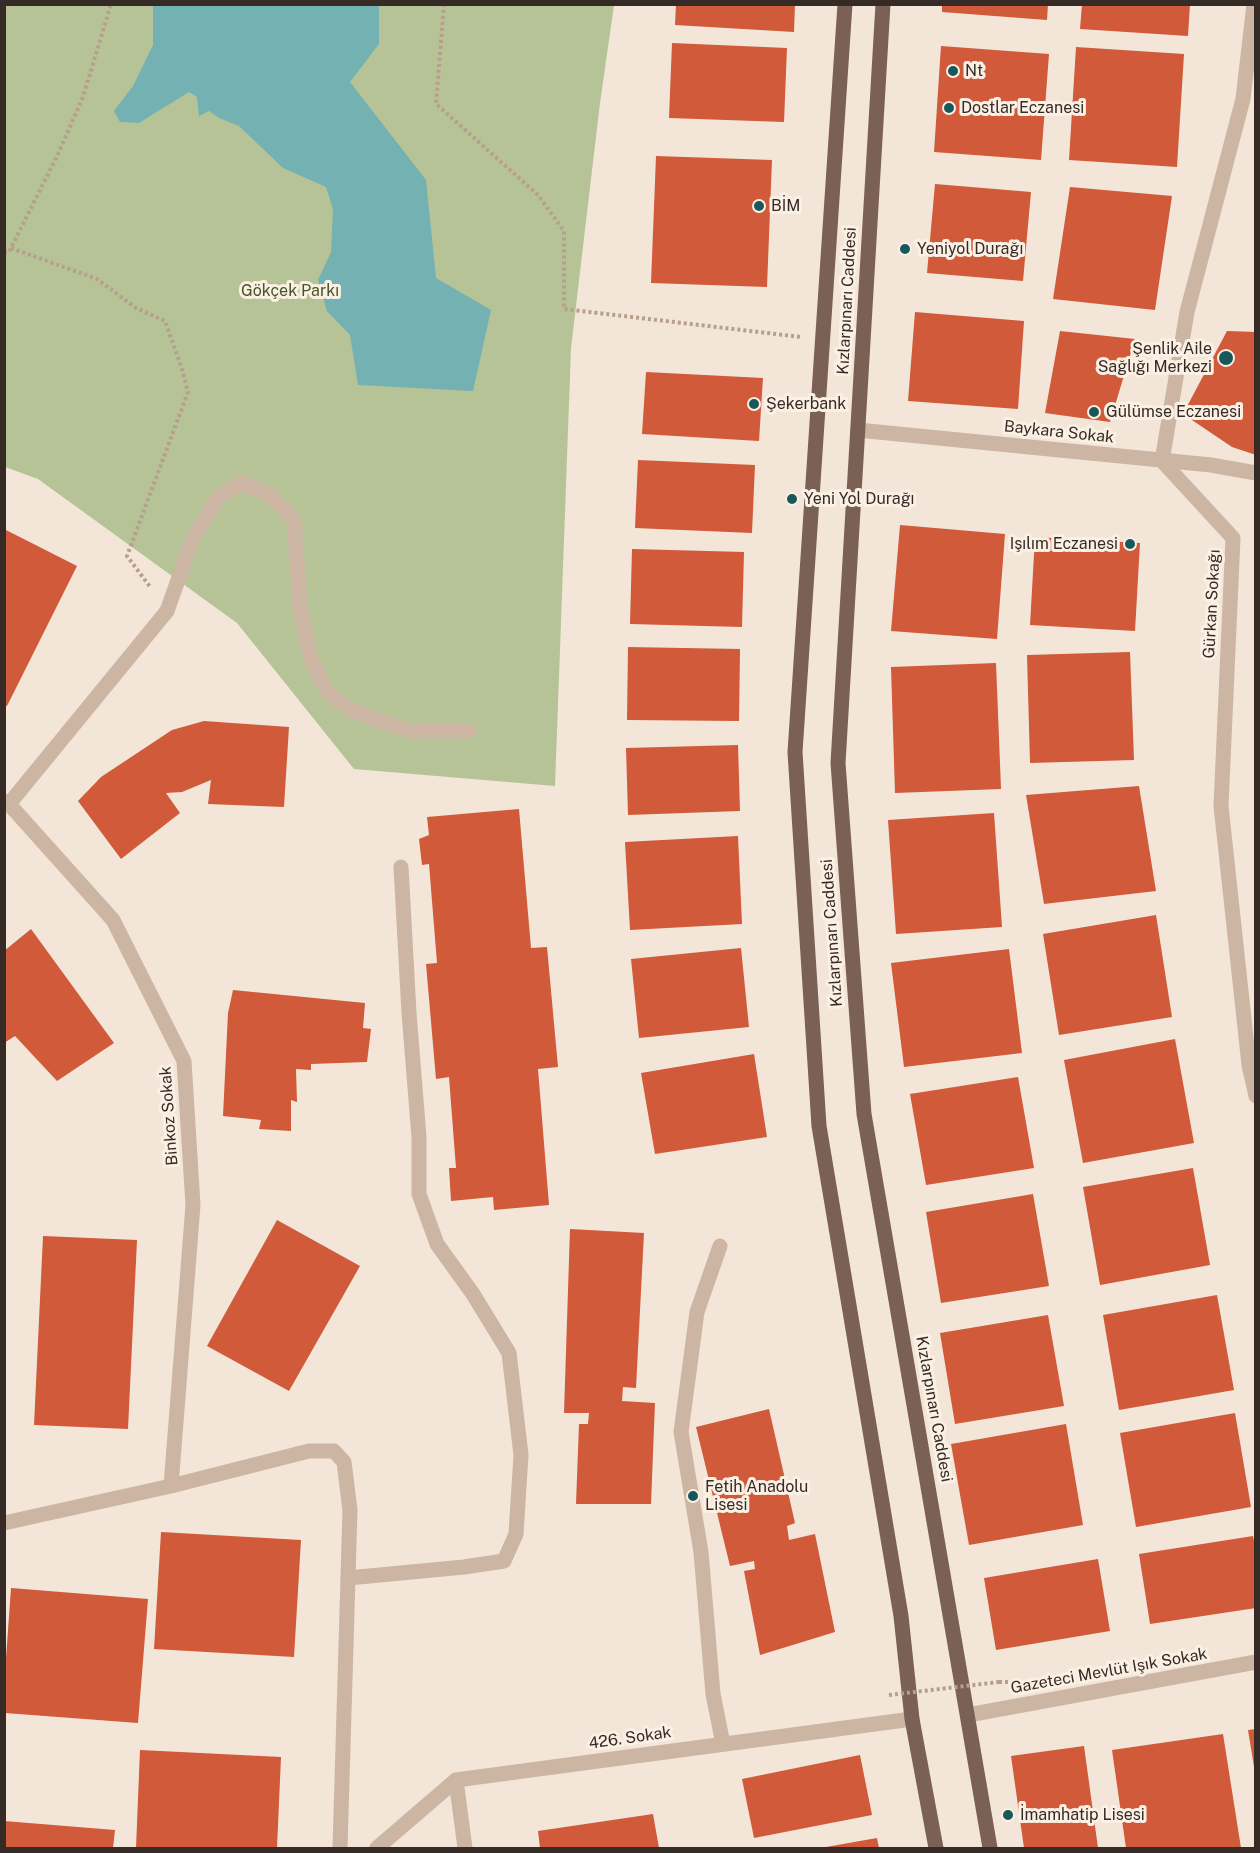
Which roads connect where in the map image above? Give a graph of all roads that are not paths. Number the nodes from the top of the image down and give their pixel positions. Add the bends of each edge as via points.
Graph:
1 (845, 4) edge
2 (883, 4) edge
3 (1254, 4) edge
4 (858, 430) junction
5 (1162, 461) junction
6 (1256, 473) edge
7 (469, 731) dead end
8 (7, 802) edge
9 (401, 867) dead end
10 (1256, 1096) edge
11 (720, 1246) dead end
12 (171, 1486) junction
13 (4, 1523) edge
14 (348, 1578) junction
15 (1256, 1662) edge
16 (968, 1715) junction
17 (912, 1719) junction
18 (723, 1744) junction
19 (456, 1780) junction
20 (340, 1848) edge
21 (377, 1848) edge
22 (465, 1848) edge
23 (936, 1848) edge
24 (990, 1848) edge

1 - 17 main road, Kızlarpınarı Caddesi via 795,752 819,1126 901,1616
2 - 4 main road, Kızlarpınarı Caddesi
3 - 5 street via 1243,99 1187,312
4 - 5 street, Baykara Sokak
4 - 16 main road, Kızlarpınarı Caddesi via 838,763 864,1113
5 - 6 street, Baykara Sokak
5 - 10 street, Gürkan Sokağı via 1233,538 1221,806 1249,1065
7 - 8 street via 410,731 351,710 327,692 310,657 300,606 294,520 270,495 242,483 219,496 194,538 167,611
8 - 12 street, Binkoz Sokak via 113,920 184,1061 193,1205
9 - 14 street via 419,1137 419,1194 437,1244 509,1353 521,1455 516,1534 504,1561
11 - 18 street via 697,1312 681,1432 701,1552 713,1694
12 - 13 street
12 - 14 street via 309,1451 334,1451 344,1461 350,1510
14 - 20 street
15 - 16 street, Gazeteci Mevlüt Işık Sokak
16 - 24 main road, Kızlarpınarı Caddesi
17 - 18 street, 426. Sokak
17 - 23 main road, Kızlarpınarı Caddesi
18 - 19 street, 426. Sokak
19 - 21 street
19 - 22 street

